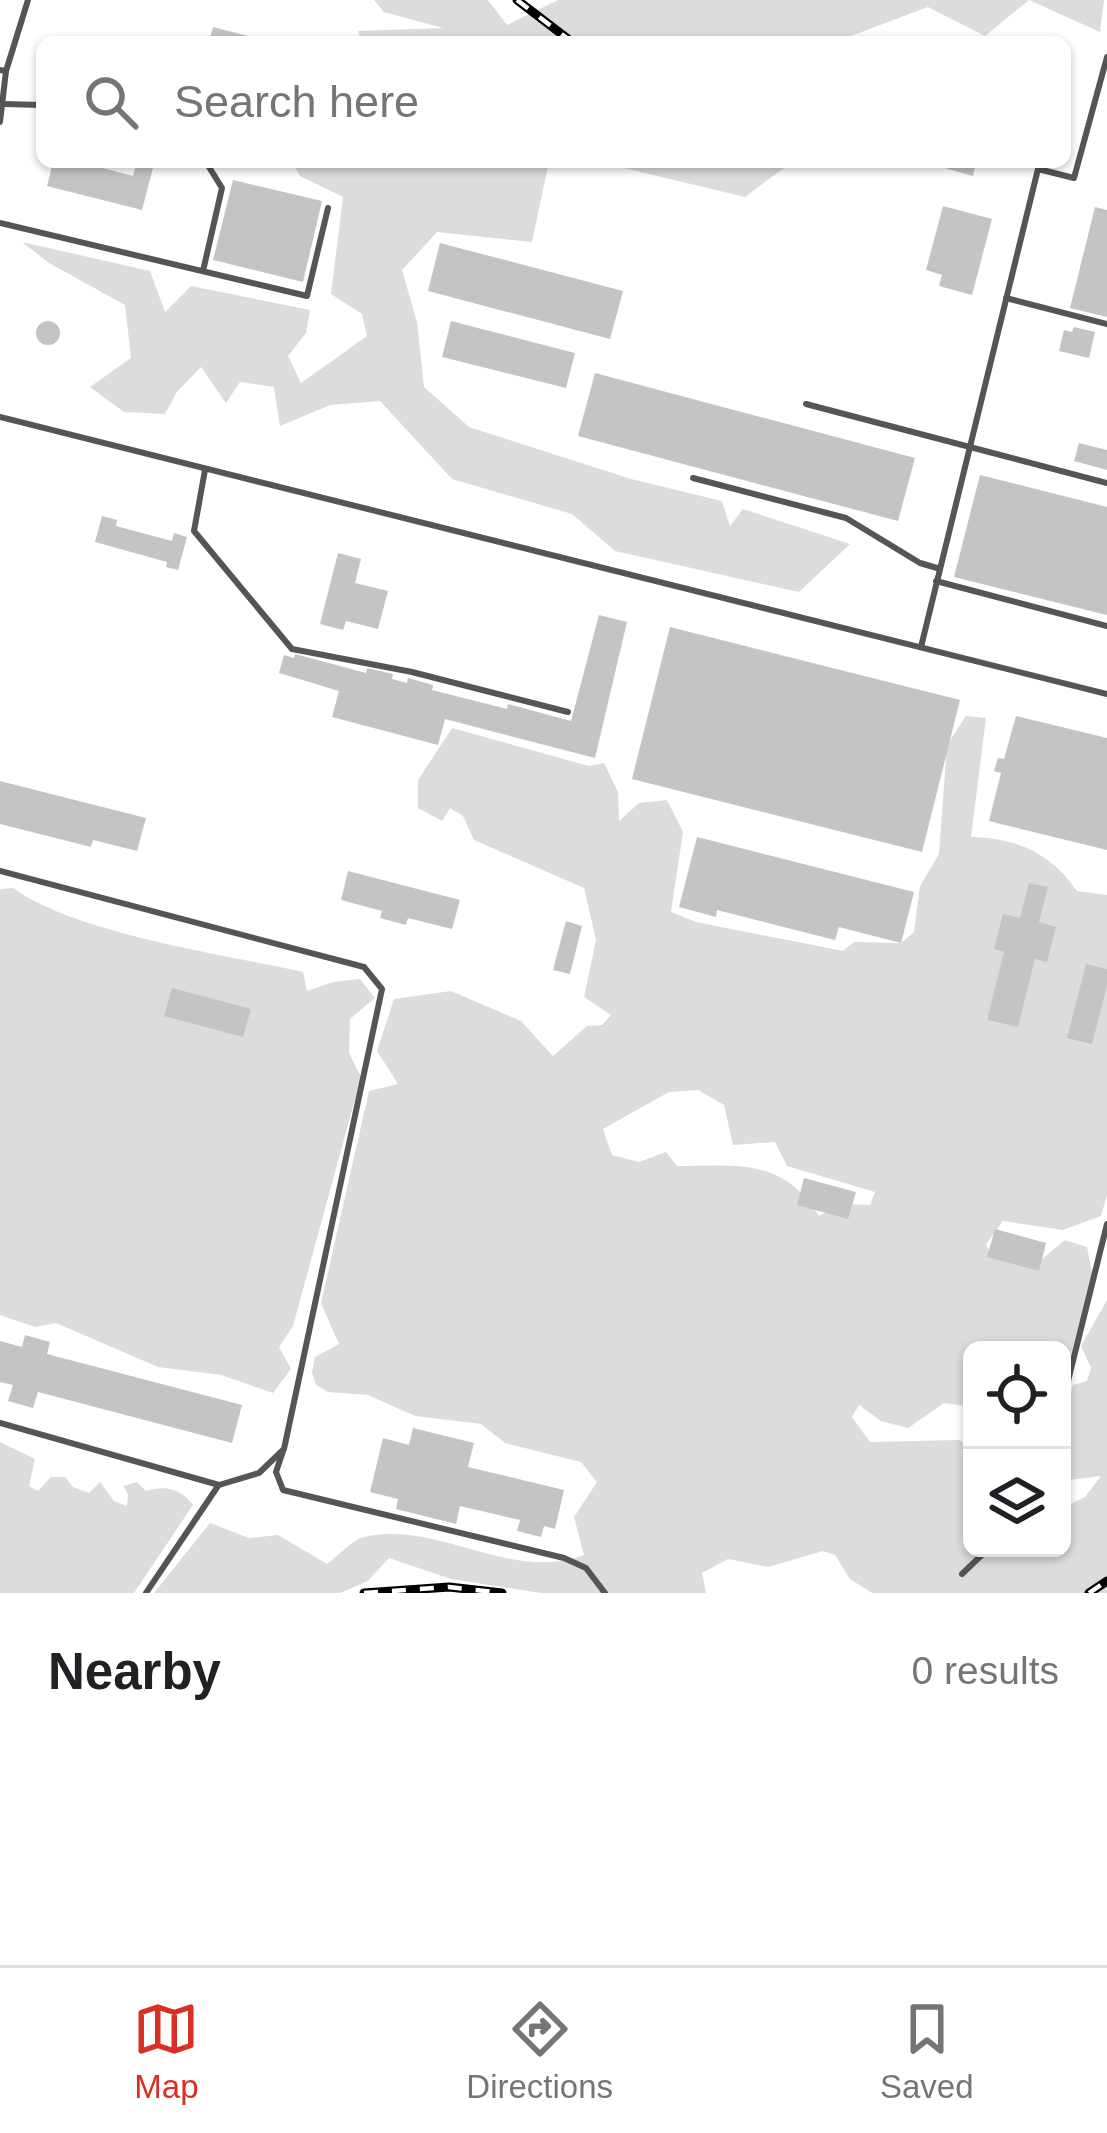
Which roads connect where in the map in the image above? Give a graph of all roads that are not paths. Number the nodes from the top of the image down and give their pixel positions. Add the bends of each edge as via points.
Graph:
1 (28, 0) edge
2 (1107, 57) edge
3 (3, 70) edge
4 (3, 104) junction
5 (36, 105) edge
6 (0, 122) edge
7 (210, 168) edge
8 (328, 208) dead end
9 (0, 223) edge
10 (203, 271) junction
11 (1006, 298) junction
12 (1107, 323) edge
13 (806, 404) dead end
14 (0, 417) edge
15 (968, 446) junction
16 (205, 470) junction
17 (694, 478) dead end
18 (1107, 483) edge
19 (938, 568) junction
20 (935, 581) junction
21 (1107, 626) edge
22 (921, 647) junction
23 (1107, 694) edge
24 (568, 712) dead end
25 (0, 871) edge
26 (1107, 1224) edge
27 (1071, 1369) edge
28 (0, 1423) edge
29 (284, 1449) junction
30 (218, 1485) junction
31 (980, 1557) edge
32 (962, 1574) dead end
33 (146, 1593) edge
34 (604, 1593) edge

1 - 3 lane
2 - 11 lane via 1074,178 1038,169
3 - 4 lane
4 - 5 lane
4 - 6 lane
7 - 10 lane via 222,188
8 - 10 lane via 307,296
9 - 10 lane
11 - 12 lane
11 - 15 lane
13 - 15 lane
14 - 16 lane
15 - 18 lane
15 - 19 lane
16 - 22 lane
16 - 24 lane via 194,531 292,649
17 - 19 lane via 847,518
19 - 20 lane
20 - 21 lane
20 - 22 lane
22 - 23 lane
25 - 29 lane via 364,968 382,989
26 - 27 lane
28 - 30 lane
29 - 30 lane via 259,1473
29 - 34 lane via 276,1472 283,1490 565,1558 586,1568
30 - 33 lane
31 - 32 lane

